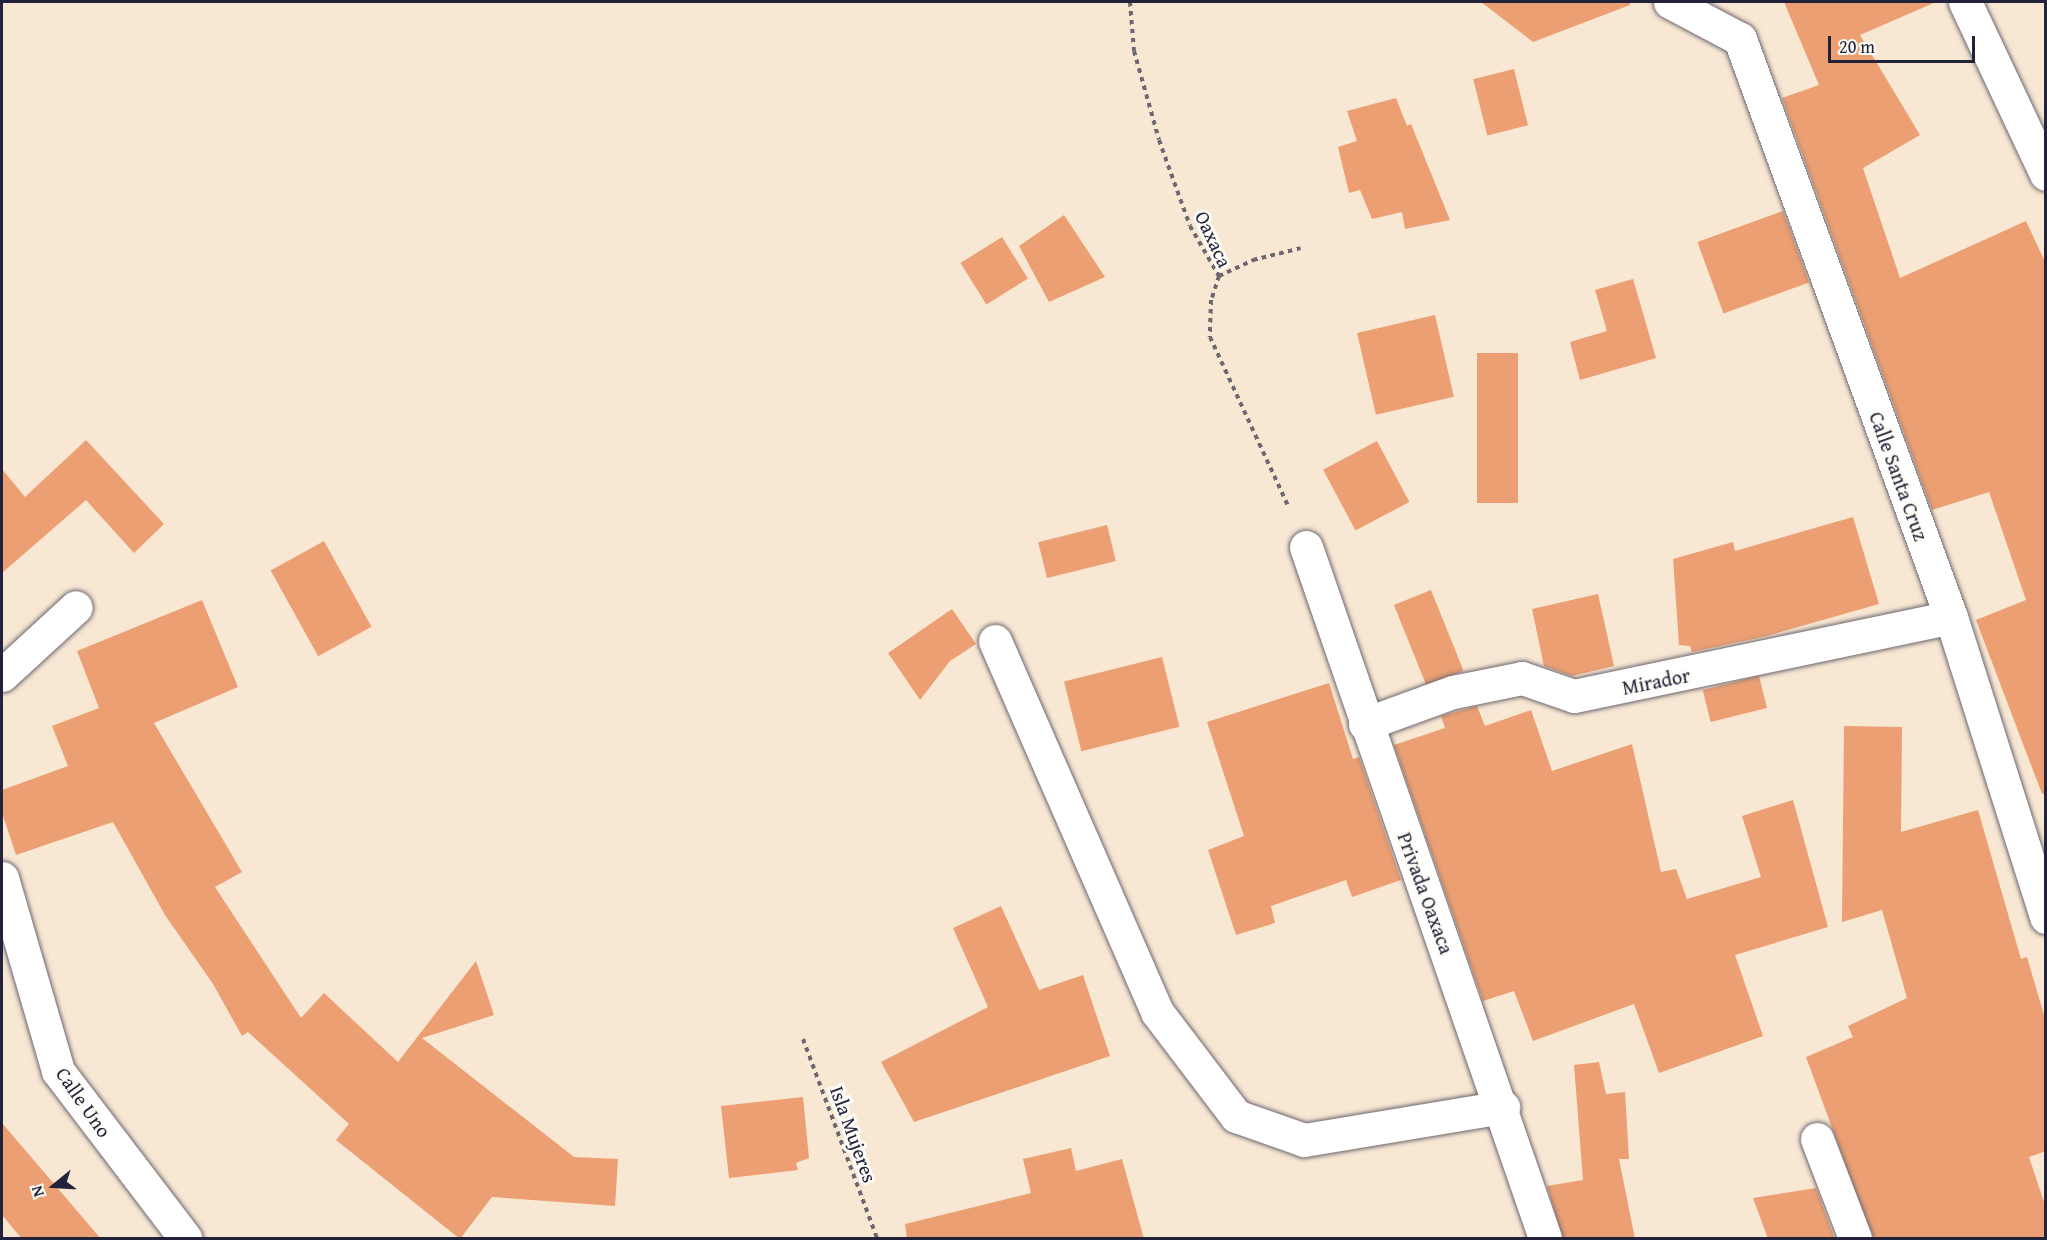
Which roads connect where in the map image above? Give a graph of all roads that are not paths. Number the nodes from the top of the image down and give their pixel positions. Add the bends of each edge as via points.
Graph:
1 (1670, 2) edge
2 (1965, 2) edge
3 (2046, 174) edge
4 (1306, 548) road end
5 (76, 607) dead end
6 (1951, 617) junction
7 (995, 641) dead end
8 (2, 675) edge
9 (1365, 724) junction
10 (2, 878) edge
11 (2046, 917) edge
12 (1503, 1107) junction
13 (1817, 1139) dead end
14 (185, 1239) edge
15 (1545, 1239) edge
16 (1855, 1239) edge

1 - 6 street, Calle Santa Cruz via 1740,39
2 - 3 street
4 - 9 street, Privada Oaxaca
5 - 8 street
6 - 9 street, Mirador via 1574,696 1522,678 1453,692
6 - 11 street, Calle Santa Cruz
7 - 12 street via 1157,1012 1236,1116 1304,1140
9 - 12 street, Privada Oaxaca
10 - 14 street, Calle Uno via 58,1071
12 - 15 street, Privada Oaxaca
13 - 16 street

